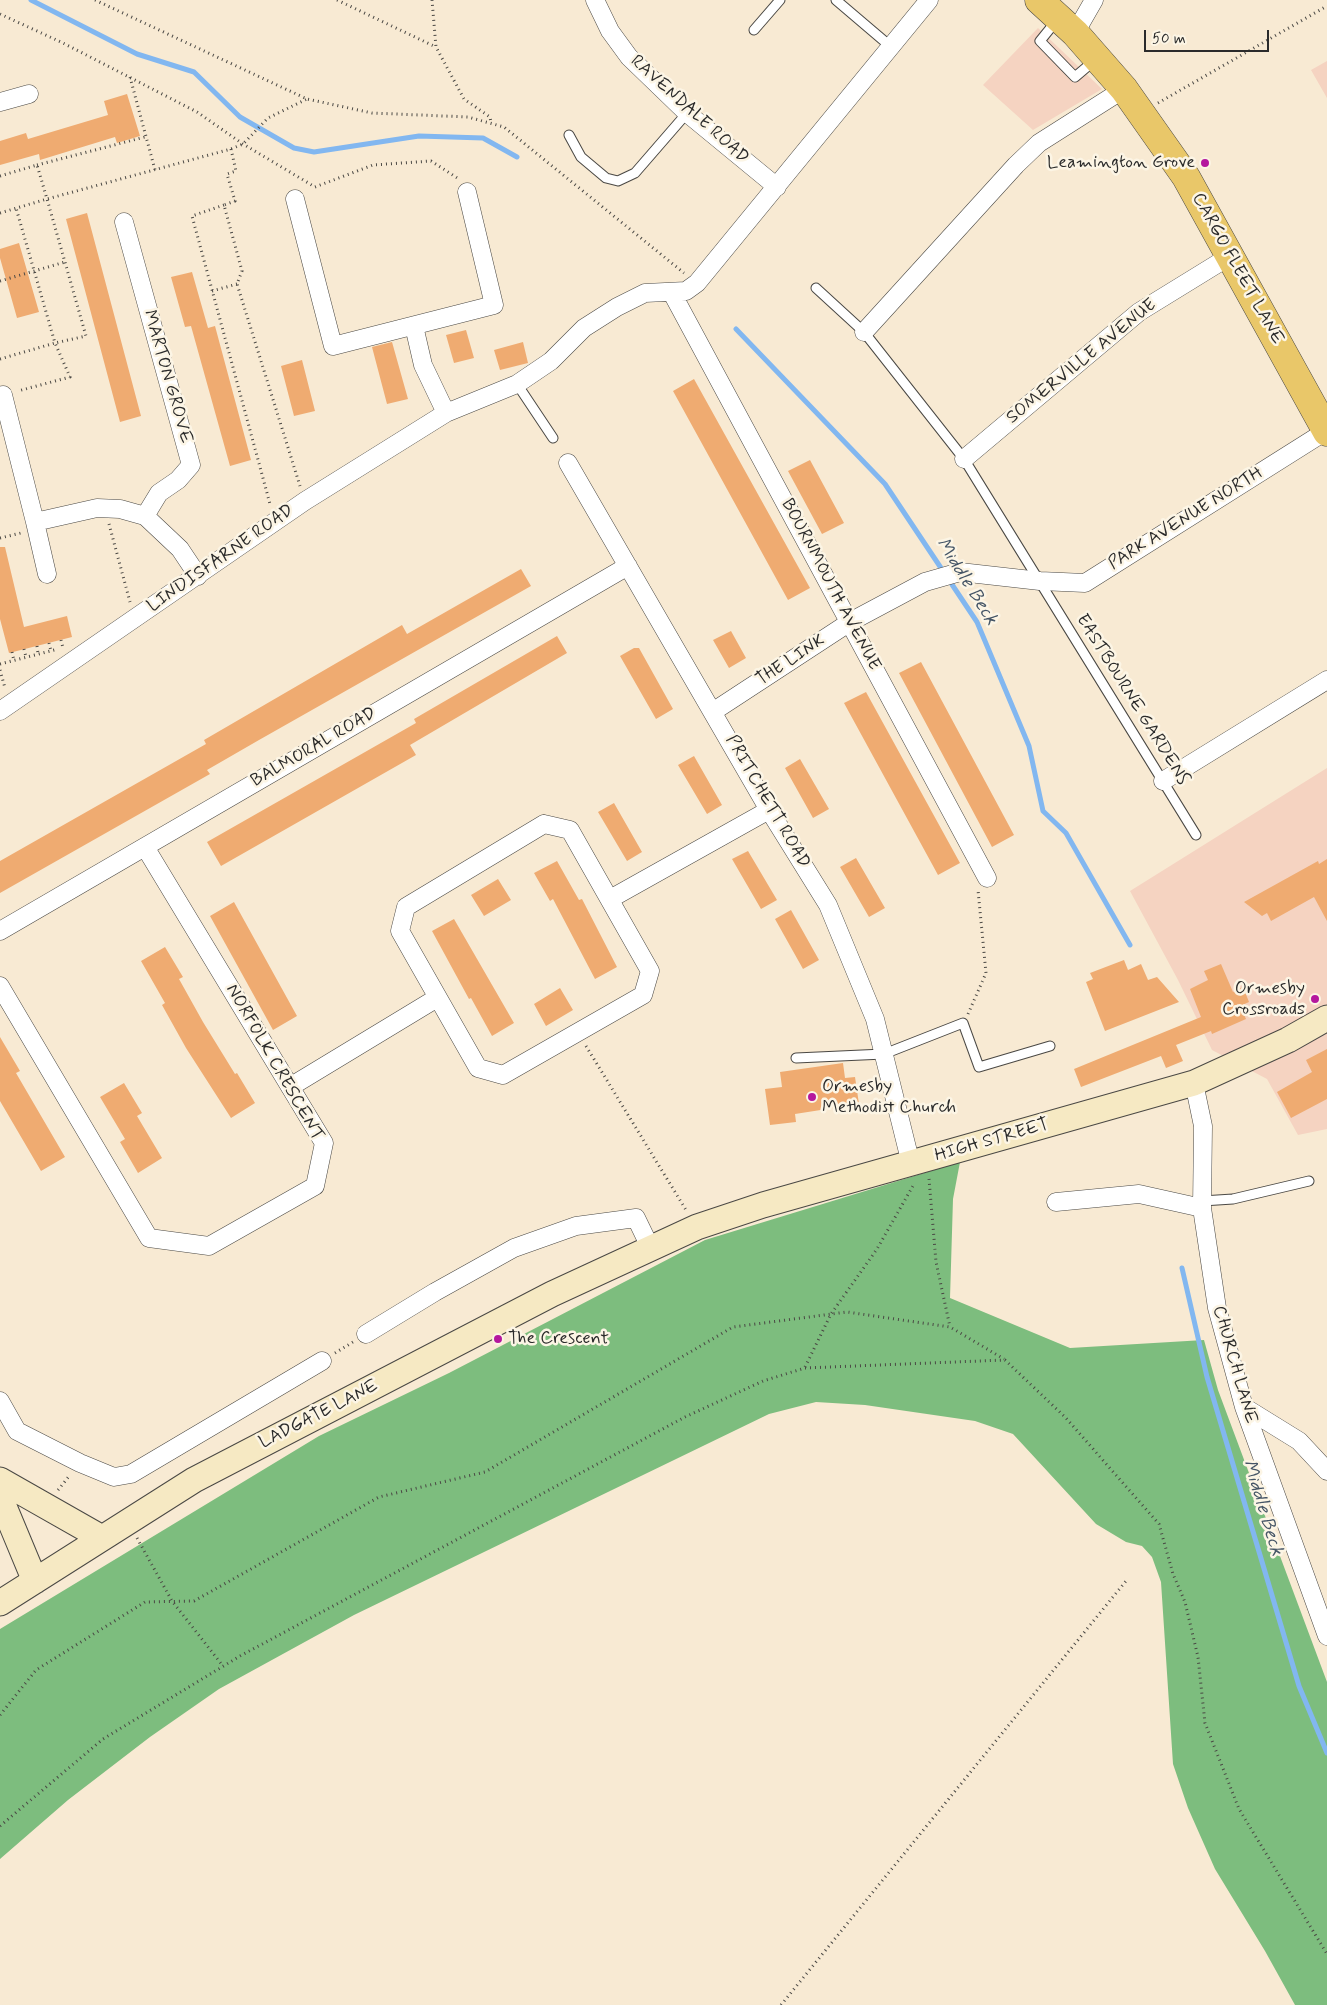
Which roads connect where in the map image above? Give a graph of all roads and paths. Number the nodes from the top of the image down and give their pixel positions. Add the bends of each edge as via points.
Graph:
1 (95, 0) edge
2 (336, 0) edge
3 (432, 0) edge
4 (595, 0) edge
5 (780, 0) edge
6 (836, 0) edge
7 (929, 0) edge
8 (1094, 0) edge
9 (1327, 6) edge
10 (0, 14) edge
11 (1058, 17) edge
12 (754, 30) dead end
13 (890, 46) junction
14 (436, 47) junction
15 (1098, 58) junction
16 (130, 77) junction
17 (1124, 89) junction
18 (29, 94) dead end
19 (307, 99) junction
20 (0, 102) edge
21 (1142, 112) junction
22 (687, 113) junction
23 (491, 123) junction
24 (569, 135) dead end
25 (145, 137) junction
26 (243, 144) junction
27 (231, 149) junction
28 (37, 166) junction
29 (154, 170) junction
30 (0, 176) edge
31 (777, 187) junction
32 (467, 192) joint
33 (47, 199) junction
34 (295, 199) dead end
35 (224, 205) junction
36 (16, 208) junction
37 (0, 213) edge
38 (124, 222) dead end
39 (1230, 256) junction
40 (65, 262) junction
41 (34, 271) junction
42 (0, 281) edge
43 (697, 283) junction
44 (237, 284) junction
45 (816, 288) dead end
46 (212, 291) junction
47 (672, 293) junction
48 (414, 326) junction
49 (864, 332) junction
50 (55, 343) junction
51 (0, 359) edge
52 (517, 384) junction
53 (3, 395) joint
54 (446, 413) junction
55 (1327, 431) edge
56 (553, 438) dead end
57 (964, 459) junction
58 (568, 463) dead end
59 (305, 501) junction
60 (111, 508) junction
61 (145, 516) junction
62 (275, 522) junction
63 (36, 525) junction
64 (0, 538) edge
65 (628, 566) junction
66 (47, 574) dead end
67 (198, 576) junction
68 (1040, 581) junction
69 (131, 605) dead end
70 (850, 622) junction
71 (61, 640) dead end
72 (49, 643) dead end
73 (37, 646) dead end
74 (68, 646) dead end
75 (63, 648) junction
76 (24, 649) dead end
77 (51, 651) junction
78 (12, 652) dead end
79 (38, 654) junction
80 (26, 657) junction
81 (14, 661) junction
82 (0, 664) edge
83 (1327, 680) edge
84 (0, 711) edge
85 (714, 711) junction
86 (1163, 781) junction
87 (769, 810) junction
88 (1196, 836) dead end
89 (145, 847) junction
90 (987, 878) joint
91 (610, 899) junction
92 (0, 931) edge
93 (0, 986) edge
94 (437, 998) junction
95 (1327, 1018) edge
96 (964, 1023) junction
97 (578, 1033) junction
98 (1050, 1046) dead end
99 (884, 1054) junction
100 (796, 1058) dead end
101 (1194, 1083) junction
102 (290, 1087) junction
103 (920, 1161) junction
104 (1309, 1181) dead end
105 (1056, 1202) dead end
106 (1202, 1205) junction
107 (697, 1227) junction
108 (651, 1250) junction
109 (831, 1314) junction
110 (950, 1327) junction
111 (366, 1334) joint
112 (1005, 1360) junction
113 (322, 1361) joint
114 (805, 1368) junction
115 (0, 1401) edge
116 (1244, 1407) junction
117 (1327, 1471) edge
118 (0, 1480) edge
119 (0, 1497) edge
120 (128, 1522) junction
121 (102, 1538) junction
122 (35, 1581) junction
123 (1126, 1581) dead end
124 (172, 1602) junction
125 (0, 1604) edge
126 (1327, 1636) edge
127 (223, 1666) junction
128 (0, 1714) edge
129 (0, 1826) edge
130 (1327, 1954) edge
131 (781, 2005) edge

1 - 19 path
2 - 14 path
3 - 14 path
4 - 22 street, RAVENDALE ROAD via 629,57
5 - 12 lane
6 - 13 lane
7 - 13 street
8 - 11 street
9 - 21 path
10 - 16 path
11 - 15 main road, CARGO FLEET LANE
11 - 15 lane via 1040,41 1075,77
13 - 31 street
14 - 23 path via 464,99 490,117
15 - 17 main road, CARGO FLEET LANE
16 - 25 path
16 - 26 path via 197,112
17 - 21 main road, CARGO FLEET LANE
17 - 49 street via 1040,143 1016,165
18 - 20 street
19 - 23 path via 372,113 468,117
19 - 26 path via 268,118
21 - 39 main road, CARGO FLEET LANE via 1186,177
22 - 24 lane via 635,173 618,181 606,178 581,157
22 - 31 street, RAVENDALE ROAD
23 - 43 path via 504,127
25 - 28 path
25 - 29 path
26 - 27 path
26 - 32 path via 315,187 373,165 431,161 458,178
27 - 29 path
27 - 35 path via 236,172 227,174 235,201
28 - 30 path
28 - 33 path
29 - 33 path
31 - 43 street
32 - 48 street via 494,305
33 - 36 path
33 - 40 path
34 - 48 street via 333,346
35 - 44 path via 242,271
35 - 46 path via 192,216
36 - 37 path
36 - 41 path
38 - 61 street, MARTON GROVE via 191,465 178,480 159,493
39 - 55 main road, CARGO FLEET LANE
39 - 57 street, SOMERVILLE AVENUE via 1139,312
40 - 41 path
40 - 50 path via 86,336
41 - 42 path
41 - 50 path
43 - 47 street
44 - 46 path
44 - 59 path
45 - 49 lane
46 - 62 path
47 - 52 street, LINDISFARNE ROAD via 644,293 617,307 584,328 551,361
47 - 70 street, BOURNMOUTH AVENUE
48 - 54 street via 423,365
49 - 57 lane
50 - 51 path
50 - 53 path via 70,377
52 - 54 street, LINDISFARNE ROAD
52 - 56 lane
53 - 63 street
54 - 59 street, LINDISFARNE ROAD
55 - 68 street, PARK AVENUE NORTH via 1085,583
57 - 68 lane, EASTBOURNE GARDENS
58 - 65 street, PRITCHETT ROAD
59 - 62 street, LINDISFARNE ROAD
60 - 61 street
60 - 63 street via 97,508
60 - 69 path via 108,519
61 - 67 street via 180,549
62 - 67 street, LINDISFARNE ROAD
63 - 64 path
63 - 66 street
65 - 85 street, PRITCHETT ROAD
65 - 89 street, BALMORAL ROAD
67 - 84 street, LINDISFARNE ROAD
68 - 70 street, THE LINK via 960,572 925,582
68 - 86 lane, EASTBOURNE GARDENS
70 - 85 street, THE LINK
70 - 90 street, BOURNMOUTH AVENUE
71 - 75 path
72 - 77 path
73 - 79 path
74 - 75 path
75 - 77 path
76 - 80 path
77 - 79 path
78 - 81 path
79 - 80 path
80 - 81 path
81 - 82 path
83 - 86 street
85 - 87 street, PRITCHETT ROAD
86 - 88 lane, EASTBOURNE GARDENS
87 - 91 street
87 - 99 street, PRITCHETT ROAD via 828,905 876,1019
89 - 92 street, BALMORAL ROAD
89 - 102 street, NORFOLK CRESCENT
90 - 96 path via 978,890 986,973
91 - 94 street via 570,830 544,824 406,907 400,931
91 - 97 street via 650,971 643,995
93 - 102 street, NORFOLK CRESCENT via 149,1238 209,1246 315,1186 324,1143
94 - 97 street via 478,1068 503,1075
94 - 102 street
95 - 101 main road, HIGH STREET via 1288,1040
96 - 98 lane via 979,1067
96 - 99 lane
97 - 107 path
99 - 100 lane
99 - 103 street, PRITCHETT ROAD
101 - 103 main road, HIGH STREET
101 - 106 street, CHURCH LANE via 1203,1126
103 - 107 main road, HIGH STREET
103 - 109 path via 878,1249
103 - 110 path
104 - 106 lane
105 - 106 street via 1139,1194
106 - 116 street, CHURCH LANE via 1217,1308
107 - 108 main road, HIGH STREET
108 - 111 street via 636,1218 576,1226 514,1248
108 - 120 main road, LADGATE LANE via 552,1294 202,1476
109 - 110 path via 847,1312
109 - 114 path
109 - 124 path via 733,1327 485,1472 379,1497 194,1600
110 - 112 path
111 - 113 path
112 - 114 path
112 - 130 path via 1065,1417 1159,1524 1173,1574 1185,1602 1198,1657 1205,1724 1239,1809
113 - 115 street via 131,1474 114,1477 17,1431
114 - 127 path via 763,1381 685,1417
116 - 117 street via 1299,1441
116 - 126 street, CHURCH LANE
118 - 121 main road
119 - 122 main road
120 - 121 main road, LADGATE LANE
120 - 124 path
121 - 122 main road, LADGATE LANE
122 - 125 main road, LADGATE LANE
123 - 131 path
124 - 127 path
124 - 128 path via 145,1602 36,1670
127 - 129 path via 103,1739

